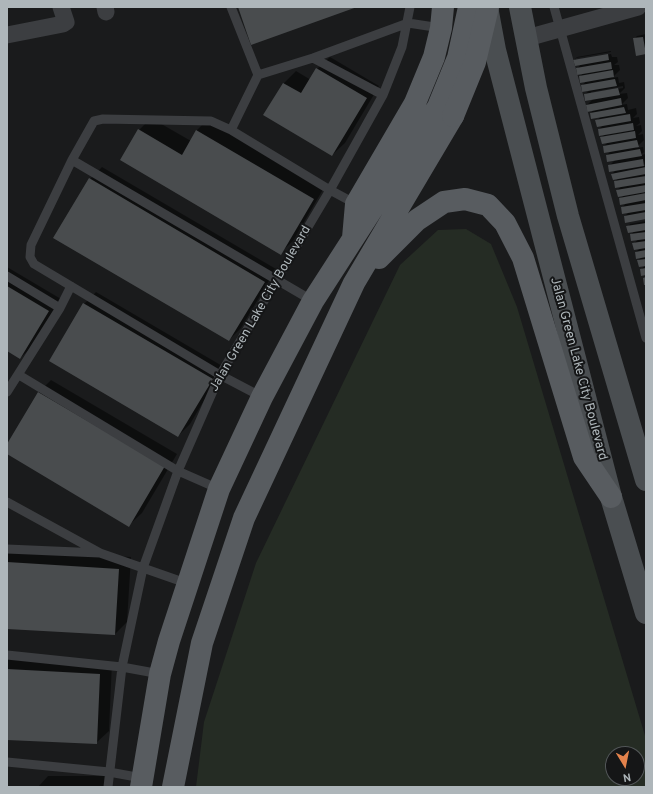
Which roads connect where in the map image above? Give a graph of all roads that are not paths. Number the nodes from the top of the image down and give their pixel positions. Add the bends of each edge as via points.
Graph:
1 (61, 7) edge
2 (230, 7) edge
3 (410, 7) edge
4 (443, 7) edge
5 (468, 7) edge
6 (488, 7) edge
7 (520, 7) edge
8 (554, 7) edge
9 (638, 7) edge
10 (408, 23) junction
11 (441, 28) junction
12 (559, 29) junction
13 (7, 35) edge
14 (527, 38) junction
15 (313, 58) junction
16 (258, 75) junction
17 (383, 95) junction
18 (446, 111) junction
19 (230, 130) junction
20 (72, 160) junction
21 (330, 190) junction
22 (356, 204) junction
23 (354, 238) junction
24 (7, 276) edge
25 (276, 280) junction
26 (354, 283) junction
27 (71, 286) junction
28 (313, 301) junction
29 (60, 308) junction
30 (646, 338) edge
31 (19, 375) junction
32 (220, 375) junction
33 (7, 392) edge
34 (262, 396) junction
35 (178, 471) junction
36 (646, 480) edge
37 (219, 489) junction
38 (612, 497) junction
39 (7, 502) edge
40 (7, 549) edge
41 (100, 553) junction
42 (143, 568) junction
43 (186, 583) junction
44 (646, 613) edge
45 (7, 655) edge
46 (122, 667) junction
47 (160, 674) junction
48 (7, 762) edge
49 (109, 772) junction
50 (141, 782) edge
51 (108, 787) edge
52 (173, 787) edge

1 - 13 street via 66,22 63,24
2 - 16 lane
3 - 10 lane, Jalan Green Lake City Boulevard
4 - 11 main road
5 - 18 main road
6 - 18 main road, bridge via 475,62
6 - 38 street, Jalan Green Lake City Boulevard via 495,50
7 - 14 street
8 - 12 lane
9 - 12 street
10 - 11 lane
10 - 15 lane
10 - 17 lane, Jalan Green Lake City Boulevard via 402,47
11 - 22 main road via 434,57 415,103
12 - 14 street
12 - 30 lane
14 - 36 street via 536,88 568,216
15 - 16 lane
15 - 17 lane
16 - 19 lane
17 - 21 lane, Jalan Green Lake City Boulevard
18 - 23 main road
18 - 26 main road
19 - 20 lane via 211,121 103,119 94,121
19 - 21 lane
20 - 25 lane
20 - 27 lane via 31,245 30,256 34,264
21 - 22 lane
21 - 25 lane, Jalan Green Lake City Boulevard
22 - 23 main road
23 - 28 main road
24 - 29 lane
25 - 28 lane
25 - 32 lane, Jalan Green Lake City Boulevard
26 - 38 main road via 417,220 444,202 465,199 488,205 506,223 523,258 584,456
26 - 52 main road via 244,518 202,643
27 - 29 lane
27 - 32 lane
28 - 34 main road
29 - 31 lane
31 - 33 lane
31 - 35 lane
32 - 34 lane
32 - 35 lane, Jalan Green Lake City Boulevard
34 - 37 main road
35 - 37 lane
35 - 42 lane, Jalan Green Lake City Boulevard
37 - 43 main road
38 - 44 street, Jalan Green Lake City Boulevard
39 - 41 lane
40 - 41 lane
41 - 42 lane
42 - 43 lane
42 - 46 lane, Jalan Green Lake City Boulevard
43 - 47 main road
45 - 46 lane
46 - 47 lane
46 - 49 lane, Jalan Green Lake City Boulevard
47 - 50 main road
48 - 49 lane
49 - 50 lane
49 - 51 lane, Jalan Green Lake City Boulevard

